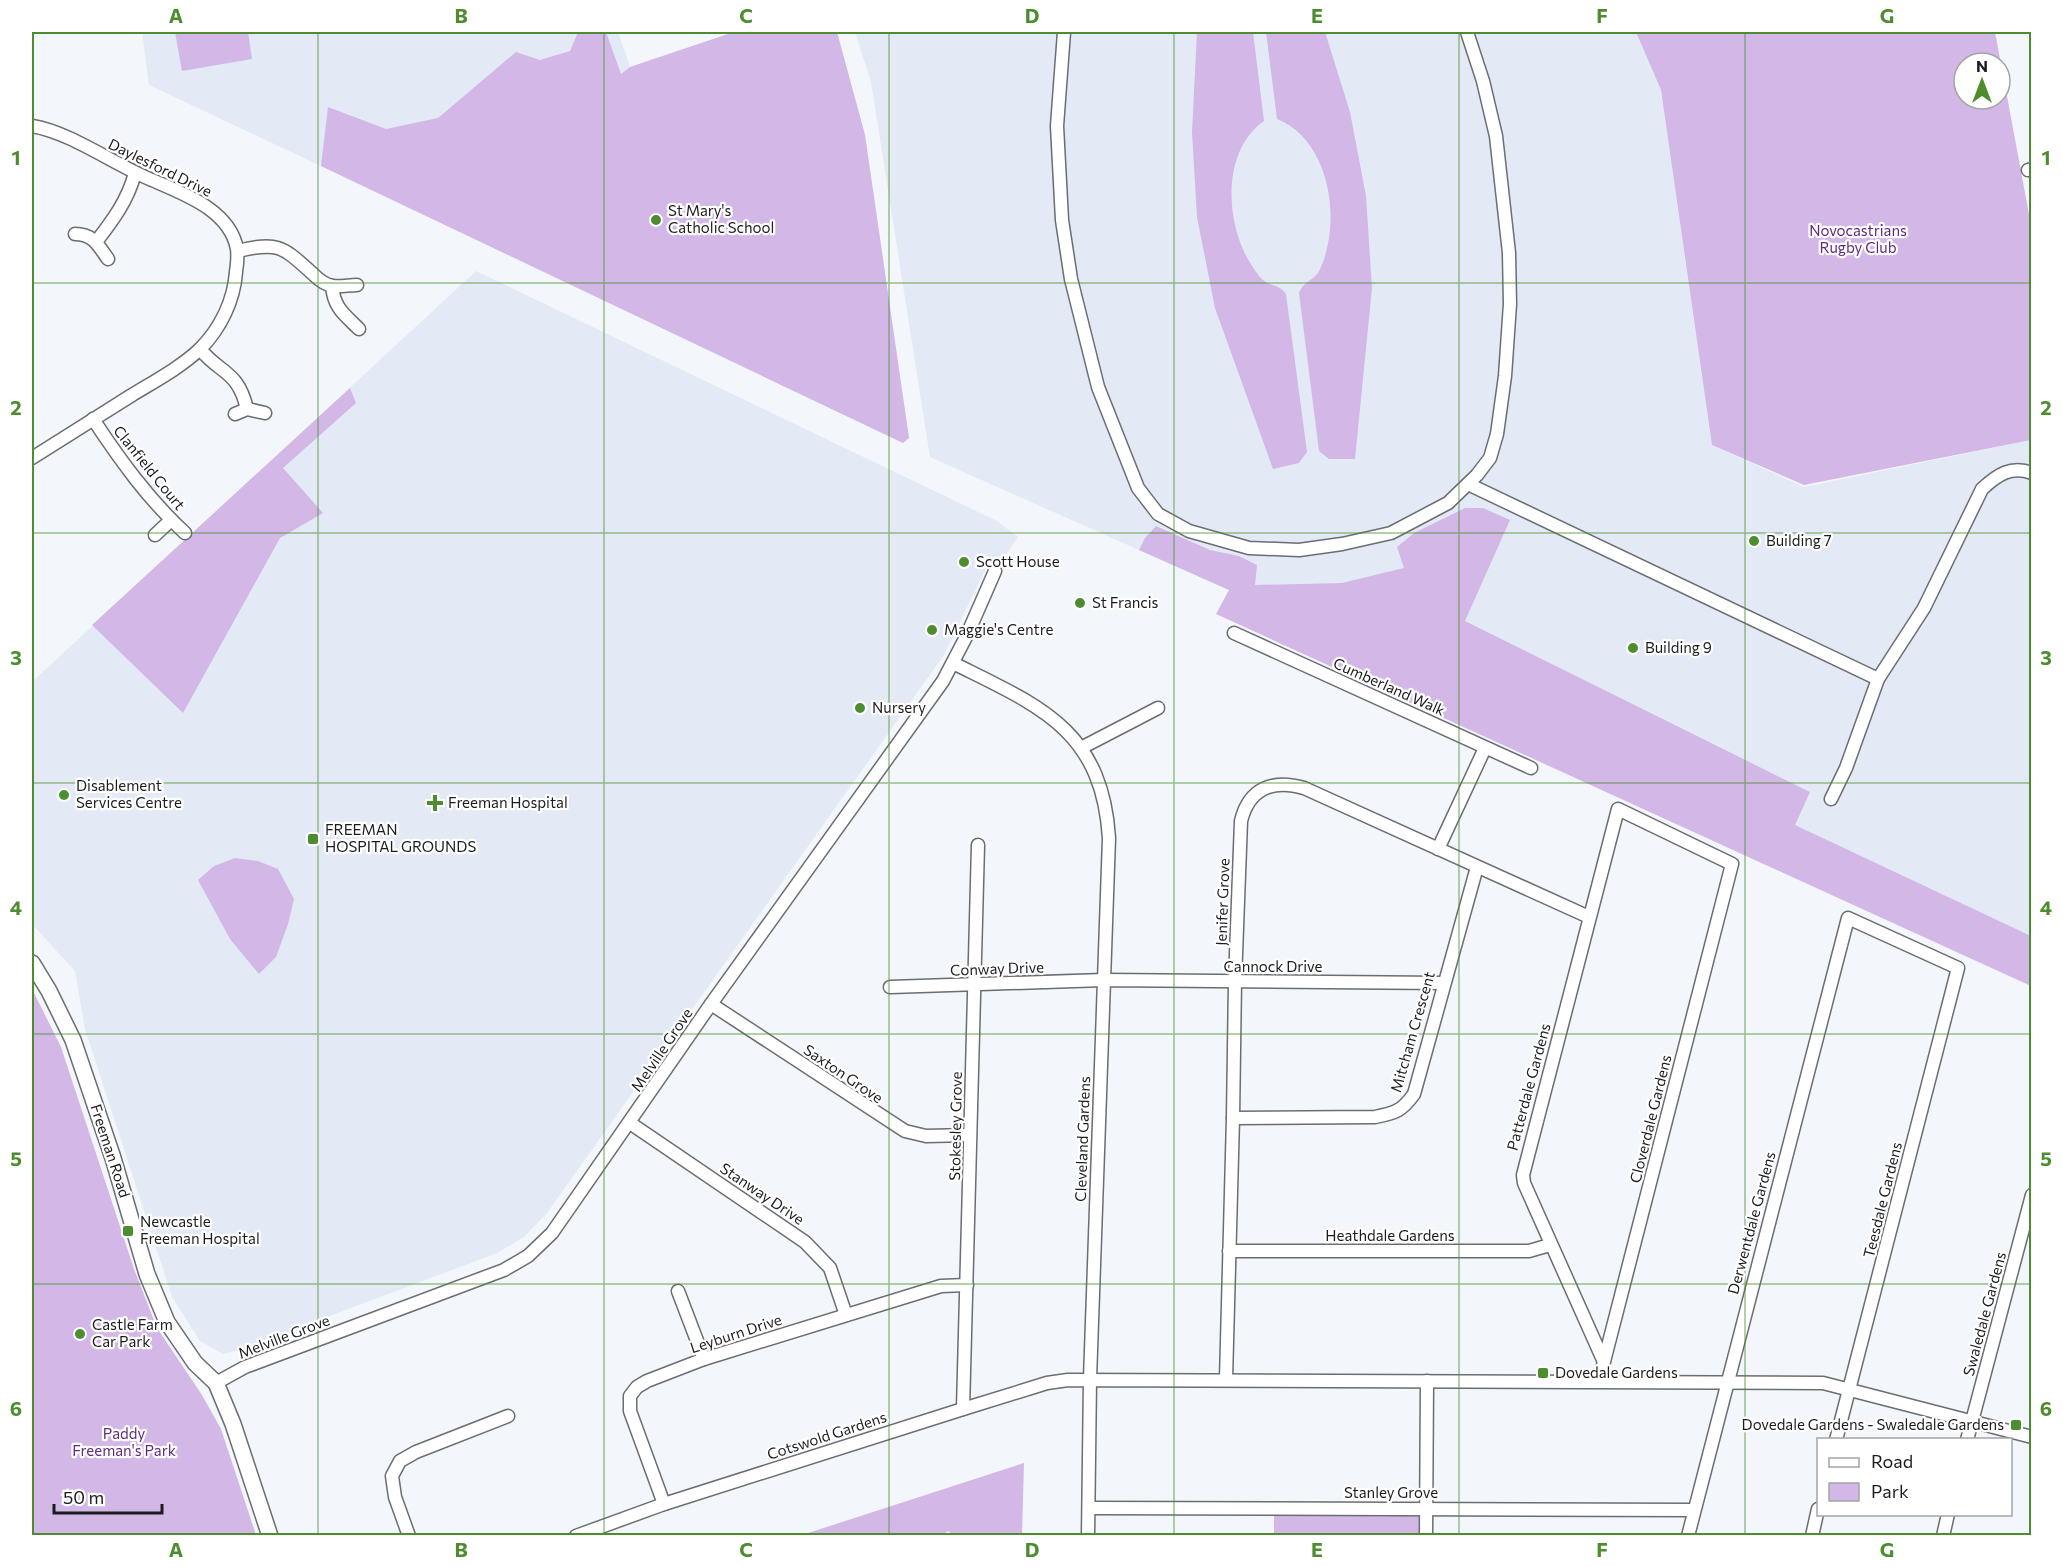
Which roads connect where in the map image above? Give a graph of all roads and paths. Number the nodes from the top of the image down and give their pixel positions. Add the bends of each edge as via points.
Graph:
1 (1064, 32) edge
2 (1467, 32) edge
3 (32, 126) edge
4 (135, 173) junction
5 (75, 234) dead end
6 (96, 242) junction
7 (237, 251) junction
8 (108, 259) dead end
9 (357, 285) dead end
10 (332, 286) junction
11 (359, 329) dead end
12 (200, 349) junction
13 (247, 409) junction
14 (265, 413) dead end
15 (235, 414) dead end
16 (93, 419) junction
17 (32, 458) edge
18 (2031, 473) edge
19 (1468, 484) junction
20 (171, 520) junction
21 (185, 532) dead end
22 (155, 535) dead end
23 (995, 571) dead end
24 (1234, 633) dead end
25 (953, 663) junction
26 (1878, 680) junction
27 (1158, 708) dead end
28 (1081, 748) junction
29 (1485, 748) junction
30 (1531, 768) dead end
31 (1831, 799) dead end
32 (1618, 809) joint
33 (978, 845) dead end
34 (1438, 849) junction
35 (1477, 867) junction
36 (1589, 917) junction
37 (1848, 918) joint
38 (32, 963) edge
39 (1104, 980) junction
40 (1235, 981) junction
41 (1443, 983) junction
42 (974, 984) junction
43 (890, 987) dead end
44 (711, 1004) junction
45 (1233, 1118) junction
46 (630, 1123) junction
47 (970, 1135) junction
48 (2031, 1195) edge
49 (1550, 1245) junction
50 (1229, 1251) junction
51 (967, 1285) junction
52 (678, 1291) dead end
53 (846, 1315) junction
54 (704, 1359) junction
55 (1604, 1362) junction
56 (1090, 1379) junction
57 (1226, 1379) junction
58 (1427, 1381) junction
59 (1599, 1381) junction
60 (216, 1383) junction
61 (1726, 1383) junction
62 (1850, 1388) junction
63 (963, 1409) junction
64 (508, 1416) dead end
65 (1972, 1422) junction
66 (2031, 1437) edge
67 (1837, 1438) edge
68 (1968, 1438) edge
69 (663, 1504) junction
70 (1089, 1508) junction
71 (1426, 1508) junction
72 (1694, 1510) junction
73 (1817, 1514) edge
74 (1948, 1516) edge
75 (270, 1536) edge
76 (409, 1536) edge
77 (576, 1536) edge
78 (1089, 1536) edge
79 (1426, 1536) edge
80 (1688, 1536) edge
81 (1812, 1536) edge
82 (1942, 1536) edge

1 - 19 street via 1057,126 1062,220 1071,279 1105,407 1138,488 1158,514 1189,531 1249,548 1299,550 1391,533 1448,503
2 - 19 street via 1496,136 1509,253 1510,304 1497,434 1490,458
3 - 4 street, Daylesford Drive
4 - 6 street via 117,216
4 - 7 street, Daylesford Drive via 209,208 234,237
5 - 6 street via 85,234
6 - 8 street
7 - 10 street via 260,245 276,246
7 - 12 street, Daylesford Drive via 229,307
9 - 10 street
10 - 11 street via 338,308
12 - 13 street via 238,384
12 - 16 street, Daylesford Drive
13 - 14 street
13 - 15 street
16 - 17 street, Daylesford Drive
16 - 20 street, Clanfield Court via 116,454
18 - 26 street via 2021,469 2006,471 1982,489 1924,608
19 - 26 street
20 - 21 street, Clanfield Court
20 - 22 street
23 - 25 street, Melville Grove
24 - 29 street, Cumberland Walk
25 - 28 street, Cleveland Gardens via 1036,705
25 - 44 street, Melville Grove
26 - 31 street
27 - 28 street
28 - 39 street, Cleveland Gardens via 1101,789 1109,838
29 - 30 street, Cumberland Walk
29 - 34 street
32 - 36 street, Patterdale Gardens
32 - 55 street, Cloverdale Gardens via 1732,864
33 - 42 street, Stokesley Grove
34 - 35 street, Jenifer Grove
34 - 40 street, Jenifer Grove via 1304,788 1276,784 1260,790 1247,803 1241,821
35 - 36 street, Jenifer Grove
35 - 41 street, Mitcham Crescent
36 - 49 street, Patterdale Gardens via 1523,1167 1524,1183
37 - 61 street, Derwentdale Gardens
37 - 62 street, Teesdale Gardens via 1958,968
38 - 60 street, Freeman Road via 73,1040 147,1274 167,1322 195,1363
39 - 40 street, Cannock Drive
39 - 42 street, Conway Drive
39 - 56 street, Cleveland Gardens
40 - 41 street, Cannock Drive
40 - 45 street, Jenifer Grove
41 - 45 street, Mitcham Crescent via 1414,1094 1405,1107 1375,1117
42 - 43 street, Conway Drive
42 - 47 street, Stokesley Grove
44 - 46 street, Melville Grove
44 - 47 street, Saxton Grove via 905,1131 926,1136
45 - 50 street, Jenifer Grove
46 - 53 street, Stanway Drive via 805,1242 830,1268
46 - 60 street, Melville Grove via 552,1233 528,1256 504,1270 246,1367
47 - 51 street, Stokesley Grove
48 - 65 street, Swaledale Gardens
49 - 50 street, Heathdale Gardens via 1529,1251
49 - 55 street, Patterdale Gardens
50 - 57 street, Jenifer Grove
51 - 53 street, Leyburn Drive via 940,1286
51 - 63 street, Stokesley Grove
52 - 54 street
53 - 54 street, Leyburn Drive
54 - 69 street, Leyburn Drive via 647,1381 630,1396 630,1411
55 - 59 street, Cloverdale Gardens
56 - 57 street
56 - 63 street, Cotswold Gardens via 1047,1383
56 - 70 street, Cleveland Gardens
57 - 58 street
58 - 59 street
58 - 71 street
59 - 61 street
60 - 75 street, Freeman Road
61 - 62 street via 1822,1383
61 - 72 street, Derwentdale Gardens
62 - 65 street
62 - 67 street, Teesdale Gardens
63 - 69 street, Cotswold Gardens
64 - 76 street via 400,1461 392,1476
65 - 66 street
65 - 68 street, Swaledale Gardens
69 - 77 street, Cotswold Gardens
70 - 71 street, Stanley Grove
70 - 78 street, Cleveland Gardens
71 - 72 street, Stanley Grove
71 - 79 street
72 - 80 street, Derwentdale Gardens
73 - 81 street
74 - 82 street

